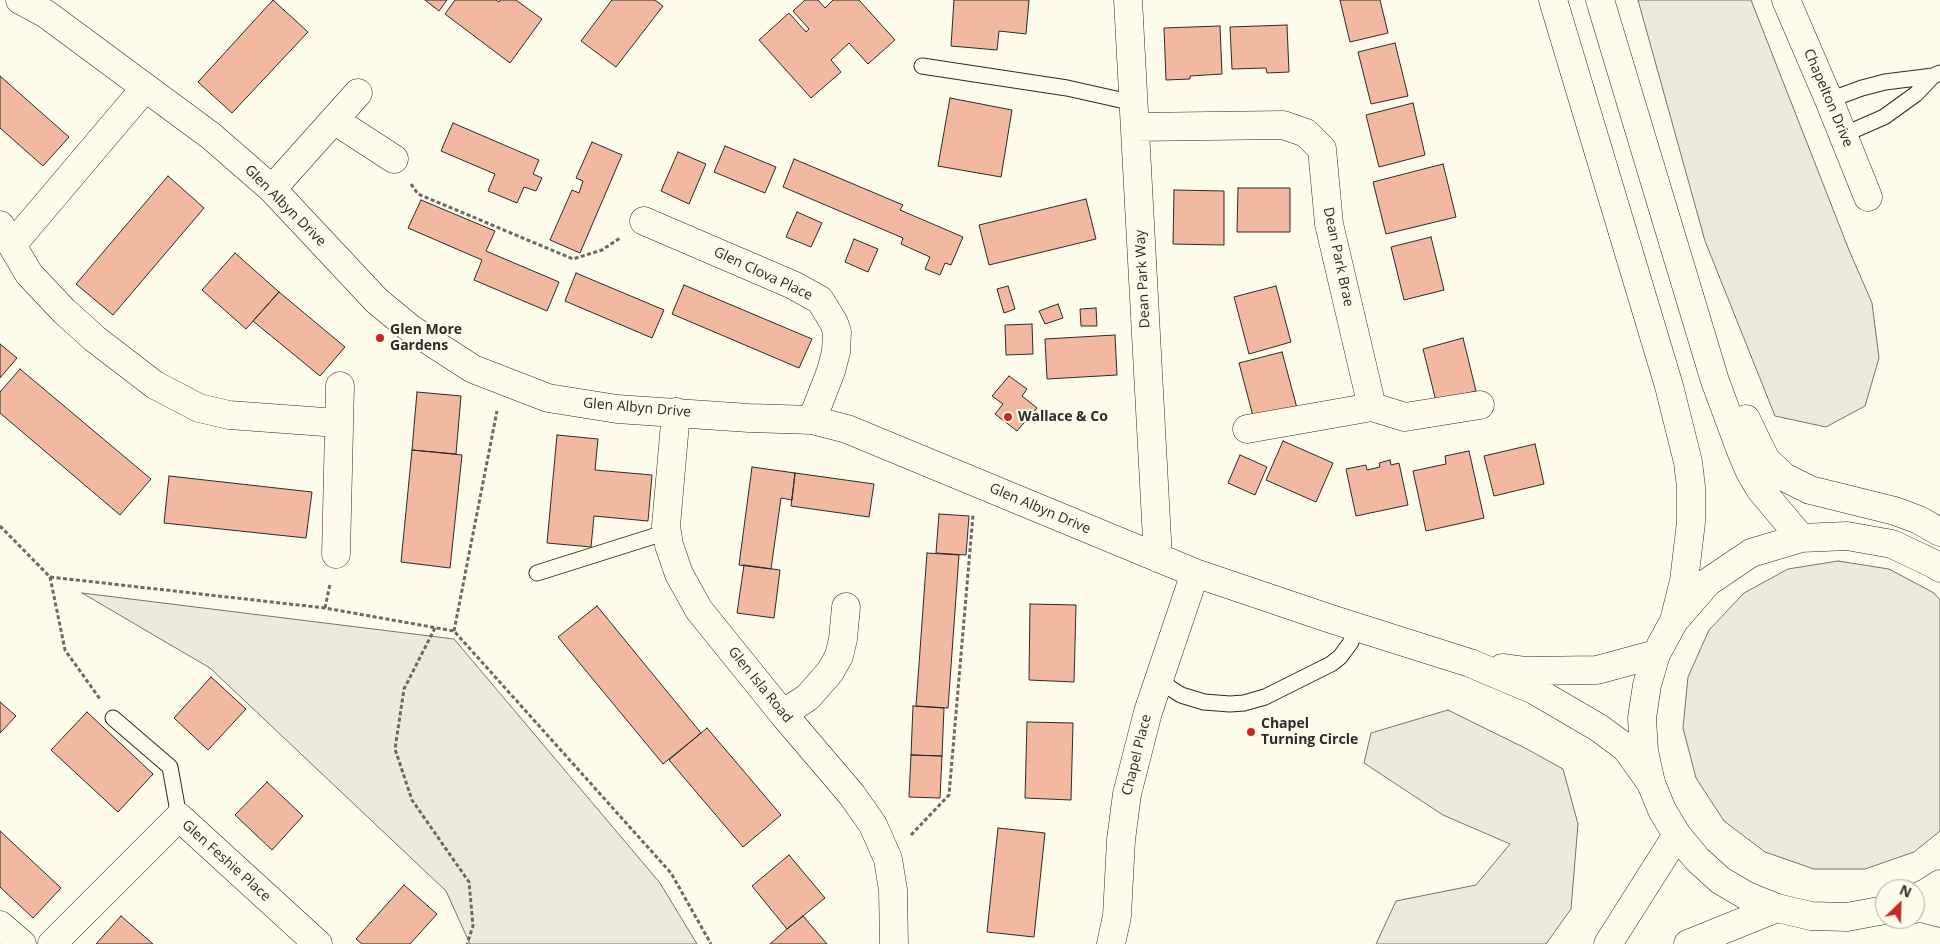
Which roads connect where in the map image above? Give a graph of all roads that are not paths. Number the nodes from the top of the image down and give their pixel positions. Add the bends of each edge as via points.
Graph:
1 (20, 0) edge
2 (1128, 0) edge
3 (1552, 0) edge
4 (1600, 0) edge
5 (1786, 0) edge
6 (922, 66) dead end
7 (1936, 74) edge
8 (145, 88) junction
9 (358, 93) dead end
10 (1829, 100) junction
11 (1135, 115) junction
12 (334, 120) junction
13 (1843, 135) junction
14 (394, 159) road end
15 (272, 189) junction
16 (1868, 197) dead end
17 (644, 222) road end
18 (6, 234) edge
19 (1692, 302) junction
20 (340, 386) dead end
21 (1480, 405) dead end
22 (1372, 407) junction
23 (676, 412) junction
24 (812, 420) junction
25 (338, 423) junction
26 (1247, 429) dead end
27 (667, 532) junction
28 (1940, 532) edge
29 (1801, 538) junction
30 (336, 554) dead end
31 (1158, 558) junction
32 (1940, 568) edge
33 (537, 573) dead end
34 (1195, 573) junction
35 (846, 608) dead end
36 (1674, 621) junction
37 (1355, 627) junction
38 (1656, 654) junction
39 (1470, 663) junction
40 (1160, 677) junction
41 (783, 714) junction
42 (114, 718) road end
43 (1651, 783) junction
44 (179, 817) junction
45 (1676, 835) junction
46 (1940, 884) edge
47 (1925, 893) edge
48 (1777, 908) junction
49 (1925, 909) edge
50 (1875, 913) edge
51 (1940, 913) edge
52 (0, 925) edge
53 (22, 944) edge
54 (52, 944) edge
55 (318, 944) edge
56 (894, 944) edge
57 (1111, 944) edge
58 (1608, 944) edge
59 (1688, 944) edge

1 - 8 street, Glen Albyn Drive via 46,14
2 - 11 street, Dean Park Way
3 - 36 street via 1669,386 1688,462 1691,522 1684,581
4 - 19 street
5 - 10 street, Chapelton Drive
6 - 11 lane via 1067,88
7 - 10 lane via 1885,82
7 - 13 lane via 1916,94 1884,117
8 - 15 street, Glen Albyn Drive via 211,136
8 - 18 street
9 - 12 street
10 - 13 street, Chapelton Drive
11 - 22 street, Dean Park Brae via 1283,125 1306,133 1322,149 1329,224
11 - 31 street, Dean Park Way
12 - 14 street
12 - 15 street
13 - 16 street, Chapelton Drive
15 - 23 street, Glen Albyn Drive via 377,301 411,329 473,369 548,398 617,409
17 - 24 street, Glen Clova Place via 793,285 820,300 837,332 836,352
18 - 25 street via 29,274 64,311 95,339 176,397 199,408 229,415
19 - 28 street via 1766,460 1775,470 1810,490 1895,511
19 - 29 street via 1716,381 1750,472
20 - 25 street
21 - 22 street via 1405,417
22 - 26 street
23 - 24 street, Glen Albyn Drive
23 - 27 street, Glen Isla Road
24 - 31 street, Glen Albyn Drive via 846,429
25 - 30 street
27 - 33 lane
27 - 41 street, Glen Isla Road via 679,574 699,610
29 - 32 street via 1847,536 1892,544
29 - 36 street via 1751,554 1708,582
31 - 34 street, Glen Albyn Drive
34 - 37 street, Glen Albyn Drive
34 - 40 street, Chapel Place
35 - 41 street via 839,656 830,672 808,697
36 - 38 street
37 - 39 street, Glen Albyn Drive
37 - 40 lane via 1346,650 1331,664 1258,699 1230,704 1204,702 1181,695
38 - 39 street via 1597,670 1525,671
38 - 43 street via 1642,718 1644,751
39 - 43 street via 1534,690 1599,728 1626,748
40 - 57 street, Chapel Place via 1127,794 1117,916
41 - 56 street, Glen Isla Road via 852,794 873,825 888,859 893,890
42 - 44 lane via 170,766
43 - 45 street
44 - 54 street, Glen Feshie Place
44 - 55 street, Glen Feshie Place
45 - 48 street via 1720,880
45 - 58 street
46 - 47 street
48 - 50 street via 1811,916 1847,917
48 - 59 street
49 - 51 street
52 - 53 street

